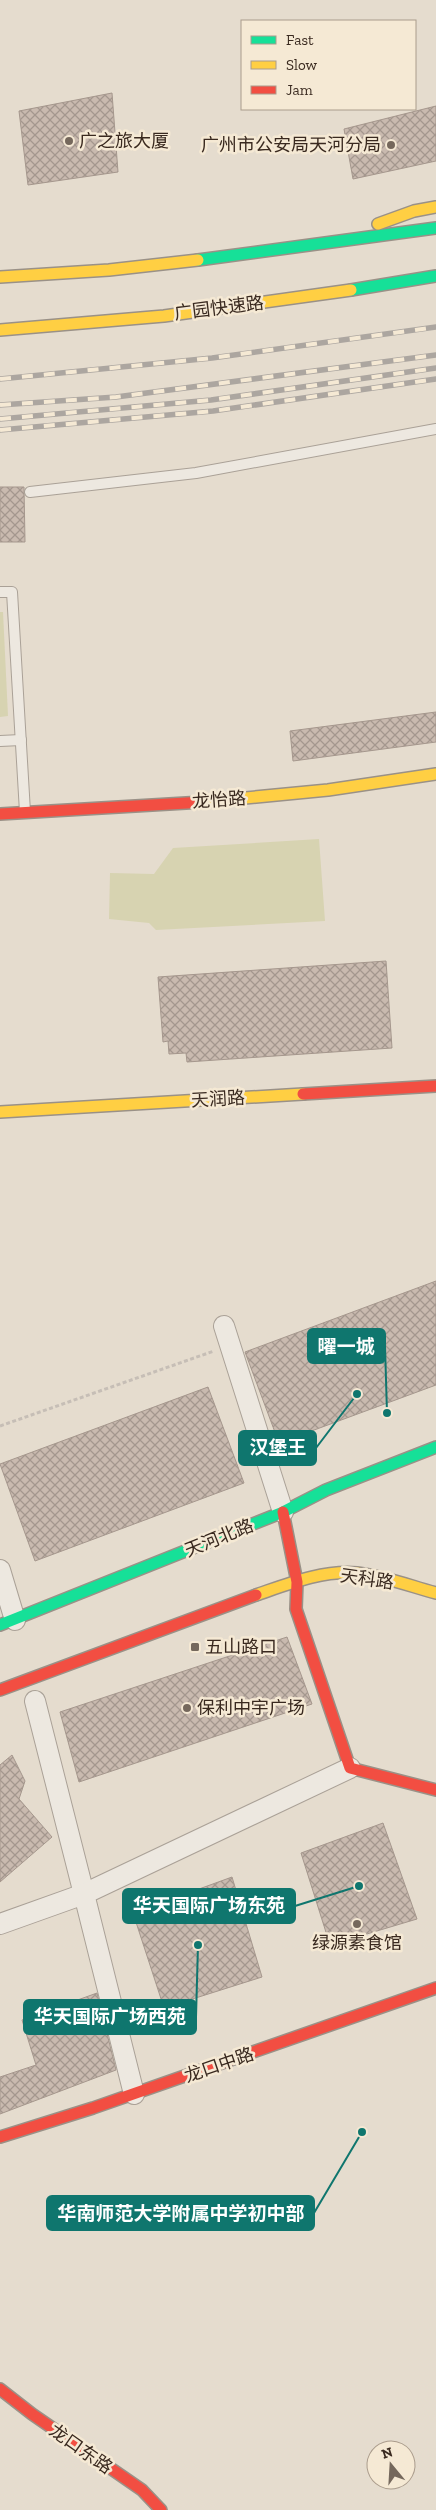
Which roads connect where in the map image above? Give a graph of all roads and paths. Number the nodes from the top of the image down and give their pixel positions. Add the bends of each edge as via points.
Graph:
1 (436, 206) edge
2 (436, 228) edge
3 (321, 244) junction
4 (436, 276) edge
5 (0, 277) edge
6 (0, 330) edge
7 (436, 429) edge
8 (30, 492) dead end
9 (0, 592) edge
10 (21, 740) junction
11 (0, 742) edge
12 (436, 774) edge
13 (25, 813) junction
14 (0, 814) edge
15 (436, 1086) edge
16 (0, 1112) edge
17 (224, 1326) dead end
18 (230, 1346) junction
19 (0, 1426) edge
20 (436, 1447) edge
21 (283, 1512) junction
22 (0, 1570) edge
23 (297, 1582) junction
24 (436, 1593) edge
25 (7, 1622) edge
26 (0, 1690) edge
27 (35, 1701) dead end
28 (350, 1768) junction
29 (436, 1790) edge
30 (84, 1894) junction
31 (0, 1924) edge
32 (436, 1988) edge
33 (134, 2094) junction
34 (0, 2137) edge
35 (0, 2389) edge
36 (161, 2510) edge

1 - 3 main road
2 - 3 main road
3 - 5 main road via 131,268
4 - 6 main road, 广园快速路 via 332,294 190,312
7 - 8 lane via 196,473
9 - 10 lane via 12,592
10 - 11 lane
10 - 13 lane
12 - 13 main road, 龙怡路 via 282,796
13 - 14 main road, 龙怡路
15 - 16 main road, 天润路
17 - 18 street
18 - 19 path
18 - 21 street
20 - 21 main road, 天河北路 via 326,1490
21 - 23 main road
21 - 25 main road, 天河北路
22 - 25 street
23 - 24 main road, 天科路 via 345,1572
23 - 26 main road
23 - 28 main road via 296,1610
27 - 30 street
28 - 29 main road
28 - 30 street
30 - 31 street
30 - 33 street
32 - 33 main road, 龙口中路
33 - 34 main road, 龙口中路
35 - 36 main road, 龙口东路 via 142,2490

